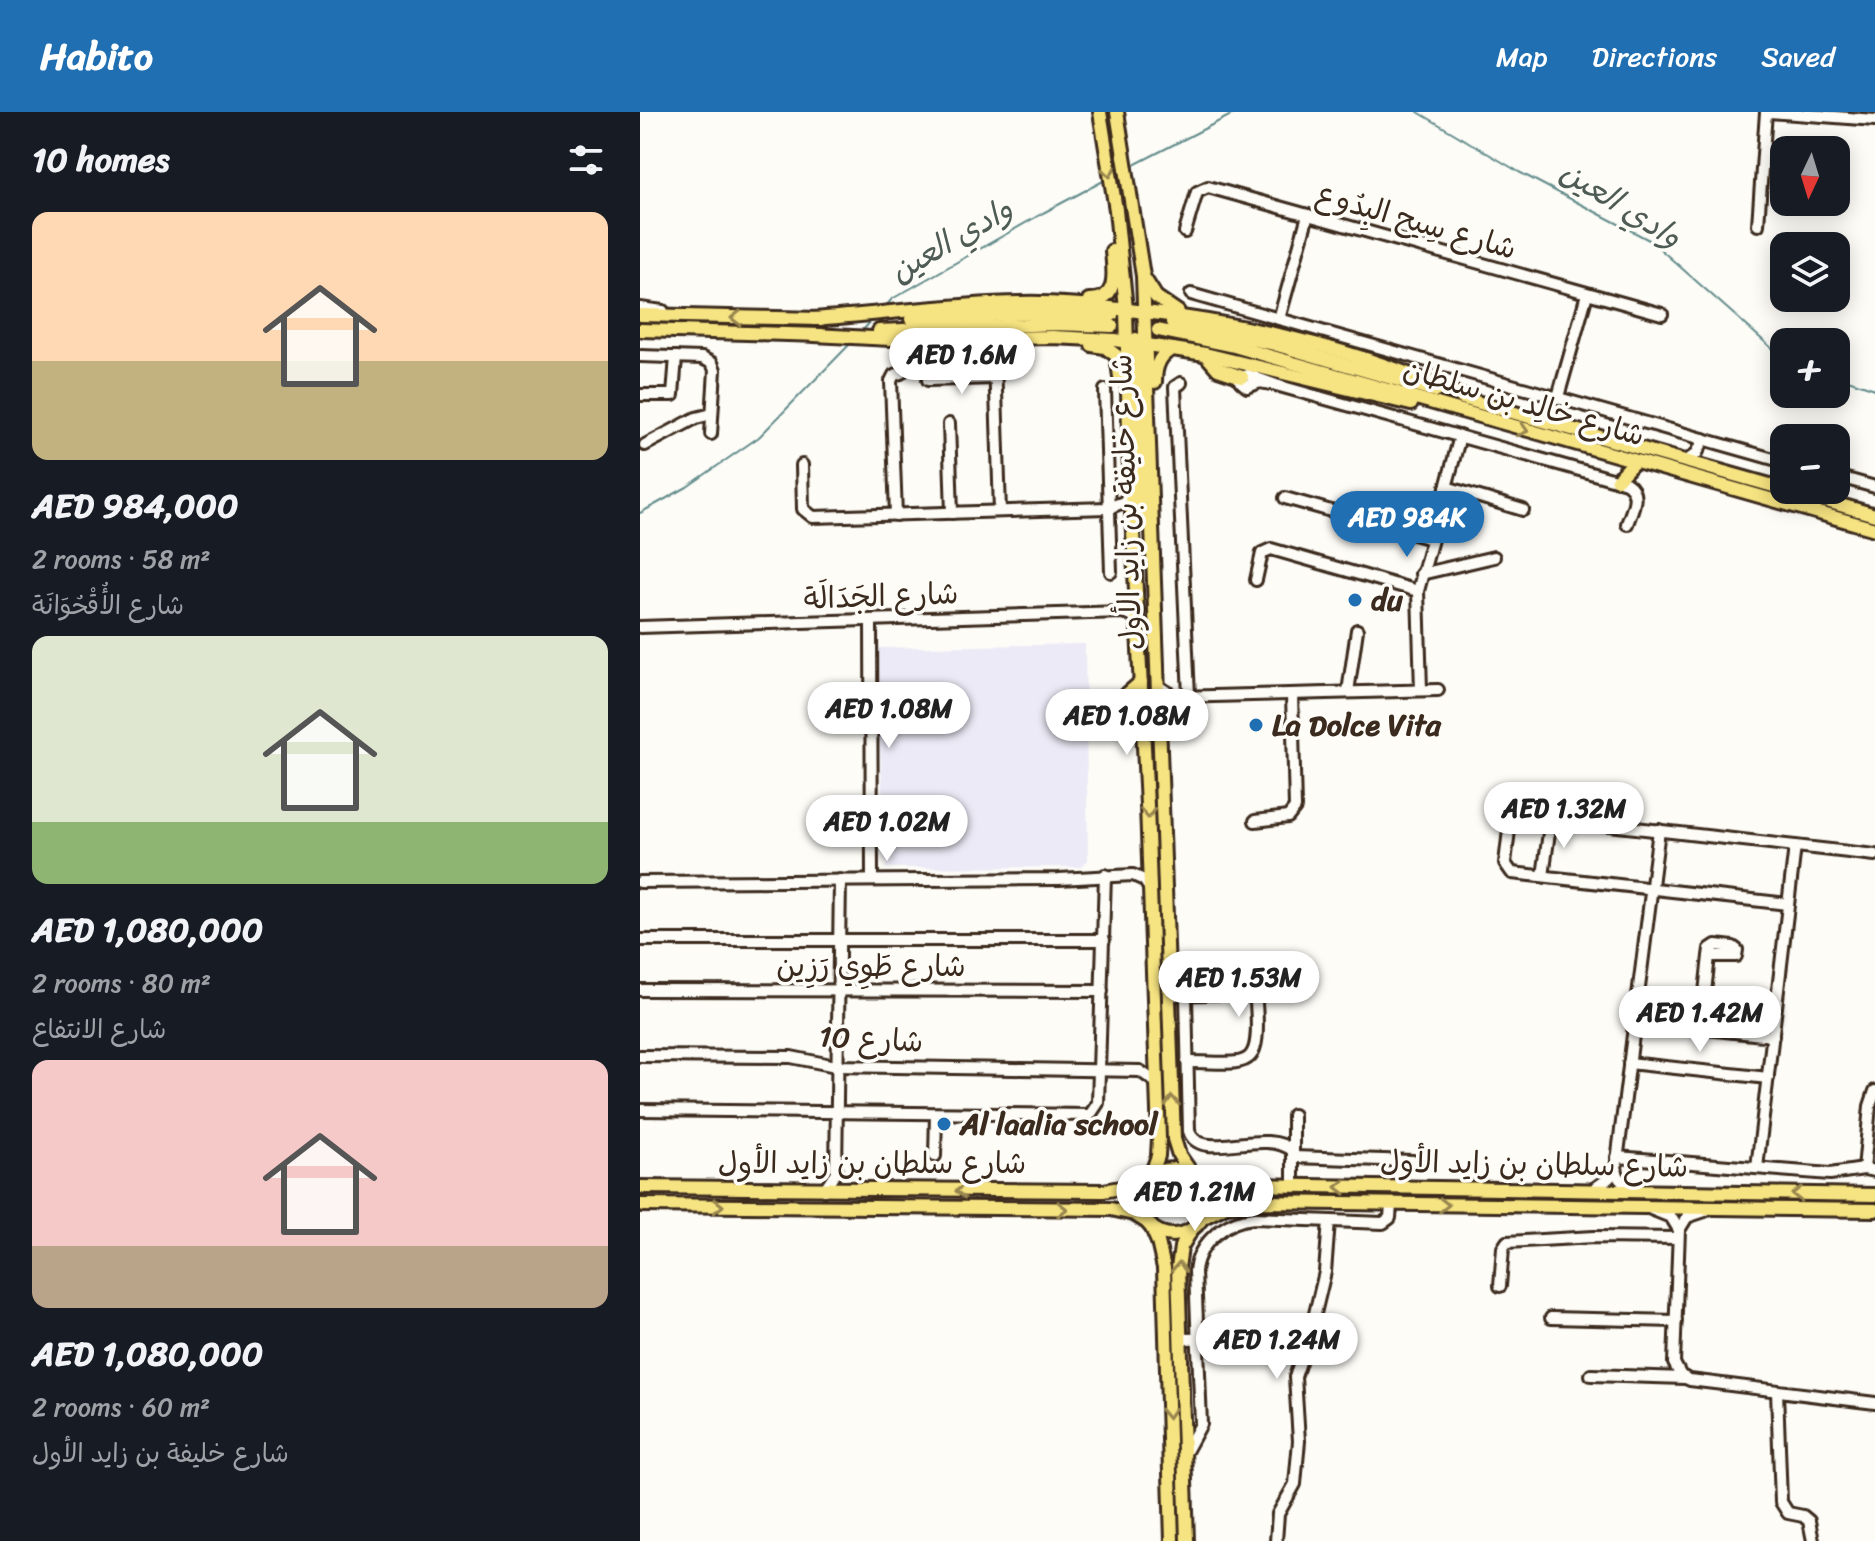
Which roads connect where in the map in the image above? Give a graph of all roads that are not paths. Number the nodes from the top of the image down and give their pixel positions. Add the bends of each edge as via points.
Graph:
1 (1100, 112) edge
2 (1117, 112) edge
3 (1768, 112) edge
4 (1875, 120) edge
5 (1116, 213) junction
6 (1308, 215) junction
7 (1758, 225) dead end
8 (1185, 232) dead end
9 (1143, 276) junction
10 (1191, 294) dead end
11 (1587, 294) junction
12 (1019, 303) junction
13 (640, 308) edge
14 (1134, 310) junction
15 (1662, 314) dead end
16 (640, 315) edge
17 (1188, 316) junction
18 (684, 317) junction
19 (1279, 319) junction
20 (1112, 321) tunnel mouth
21 (948, 324) junction
22 (640, 330) edge
23 (1009, 337) junction
24 (1137, 344) junction
25 (1174, 349) junction
26 (1205, 354) junction
27 (640, 356) edge
28 (676, 357) junction
29 (995, 361) dead end
30 (901, 373) dead end
31 (1242, 377) joint
32 (995, 378) junction
33 (928, 380) dead end
34 (1181, 383) dead end
35 (1105, 390) dead end
36 (640, 395) edge
37 (1558, 397) junction
38 (1468, 399) junction
39 (1448, 409) junction
40 (712, 414) junction
41 (949, 424) dead end
42 (711, 434) dead end
43 (1460, 436) junction
44 (1703, 442) junction
45 (645, 445) dead end
46 (1770, 459) edge
47 (1687, 461) junction
48 (1634, 462) junction
49 (802, 465) dead end
50 (1706, 467) junction
51 (1130, 474) junction
52 (1617, 480) junction
53 (1850, 480) edge
54 (1770, 485) edge
55 (1446, 487) junction
56 (1875, 487) edge
57 (1131, 490) junction
58 (1285, 498) dead end
59 (1837, 504) edge
60 (1152, 505) junction
61 (1110, 507) junction
62 (1523, 510) dead end
63 (1000, 511) junction
64 (952, 513) junction
65 (896, 515) junction
66 (1875, 515) edge
67 (1133, 520) junction
68 (1627, 524) dead end
69 (1875, 529) edge
70 (1431, 539) junction
71 (1153, 542) junction
72 (1494, 557) dead end
73 (1111, 572) dead end
74 (1421, 574) junction
75 (1256, 580) dead end
76 (1418, 591) junction
77 (1137, 598) junction
78 (1123, 612) junction
79 (871, 621) junction
80 (1139, 624) junction
81 (640, 627) edge
82 (1357, 630) dead end
83 (1141, 682) junction
84 (1158, 686) junction
85 (1421, 690) junction
86 (1438, 690) dead end
87 (1348, 692) junction
88 (1292, 694) junction
89 (1189, 696) junction
90 (1175, 697) junction
91 (1159, 710) junction
92 (1106, 712) dead end
93 (1551, 818) junction
94 (1255, 821) dead end
95 (1659, 830) junction
96 (1795, 846) junction
97 (1875, 855) edge
98 (1149, 863) junction
99 (1105, 875) junction
100 (1133, 875) junction
101 (1543, 876) junction
102 (840, 880) junction
103 (872, 880) junction
104 (640, 882) edge
105 (1150, 889) junction
106 (1651, 889) junction
107 (1788, 904) junction
108 (839, 939) junction
109 (640, 940) edge
110 (1104, 940) junction
111 (1709, 956) dead end
112 (838, 989) junction
113 (640, 990) edge
114 (1102, 991) junction
115 (1169, 995) junction
116 (1186, 995) junction
117 (1649, 1017) dead end
118 (1701, 1029) junction
119 (1773, 1036) junction
120 (640, 1056) edge
121 (1156, 1056) junction
122 (1187, 1062) junction
123 (1629, 1063) junction
124 (836, 1066) junction
125 (1100, 1070) junction
126 (1140, 1071) junction
127 (1768, 1078) junction
128 (1157, 1083) junction
129 (1875, 1091) edge
130 (640, 1110) edge
131 (837, 1112) junction
132 (936, 1114) junction
133 (1293, 1115) dead end
134 (1293, 1154) junction
135 (935, 1156) dead end
136 (1413, 1161) dead end
137 (1616, 1163) junction
138 (1757, 1168) junction
139 (1869, 1170) edge
140 (836, 1172) junction
141 (1193, 1175) junction
142 (1150, 1178) junction
143 (1293, 1186) junction
144 (644, 1189) edge
145 (824, 1190) junction
146 (848, 1190) junction
147 (1591, 1191) junction
148 (1631, 1191) junction
149 (1875, 1195) edge
150 (1391, 1204) junction
151 (640, 1205) edge
152 (1646, 1207) junction
153 (1714, 1208) junction
154 (1875, 1210) edge
155 (1202, 1218) junction
156 (1329, 1221) junction
157 (1149, 1224) junction
158 (1192, 1229) junction
159 (1678, 1234) junction
160 (1500, 1286) dead end
161 (1551, 1318) dead end
162 (1676, 1321) junction
163 (1243, 1338) dead end
164 (1180, 1339) junction
165 (1197, 1339) junction
166 (1591, 1375) dead end
167 (1685, 1378) junction
168 (1777, 1391) junction
169 (1875, 1403) edge
170 (1183, 1426) junction
171 (1197, 1432) junction
172 (1184, 1456) junction
173 (1172, 1541) edge
174 (1187, 1541) edge
175 (1276, 1541) edge
176 (1813, 1541) edge

1 -> 5 main road
2 - 9 main road, شارع خليفة بن زايد الأول
3 - 4 street
3 - 7 street
5 - 12 main road via 1114,280 1105,298
5 - 14 main road via 1128,247
6 - 8 street, شارع سِيح البِدُوع via 1205,187 1196,195
6 - 11 street, شارع سِيح البِدُوع
6 - 19 street
9 - 14 main road, شارع خليفة بن زايد الأول
9 - 17 main road via 1162,303
10 - 19 street
11 - 15 street, شارع سِيح البِدُوع
11 - 37 street
12 - 14 main road
12 - 21 main road
13 - 18 street
14 - 17 main road
14 - 24 main road, شارع خليفة بن زايد الأول
14 - 24 main road, شارع خليفة بن زايد الأول
16 - 18 main road
17 - 38 main road via 1336,351 1417,376
21 -> 18 main road
19 - 37 street
20 - 21 main road
21 - 22 main road via 814,335
21 - 23 main road
23 - 24 main road
23 - 51 main road via 1097,345 1117,356
24 - 25 main road
24 - 51 main road, شارع خليفة بن زايد الأول
24 - 60 main road, شارع خليفة بن زايد الأول
24 - 71 main road via 1142,505
25 - 26 main road
25 - 60 main road via 1160,359 1155,371 1158,470
26 - 31 main road via 1218,369
26 - 39 main road via 1379,398
27 - 28 street
28 - 36 street via 673,395
28 - 40 street via 712,363
29 - 32 street
30 - 65 street via 891,381
31 - 43 street
32 - 33 street
32 - 63 street
34 - 89 street via 1175,389
35 - 61 street
37 - 44 street
38 - 39 main road, شارع خالِد بن سلطان via 1245,337 1157,325
38 - 47 main road, شارع خالِد بن سلطان
39 -> 48 main road, شارع خالِد بن سلطان
40 - 42 street
40 - 45 street
41 - 64 street
43 - 52 street
43 - 55 street
44 - 46 street
44 - 47 street
44 - 50 street
47 - 50 main road, شارع خالِد بن سلطان
48 - 52 main road
48 - 69 main road, شارع خالِد بن سلطان
49 - 65 street via 803,509 810,516
50 - 54 main road, شارع خالِد بن سلطان
51 - 57 main road, شارع خليفة بن زايد الأول
52 - 68 street via 1635,492
53 - 56 street
55 - 62 street
55 - 70 street
57 - 61 street via 1126,500
57 - 67 main road, شارع خليفة بن زايد الأول
58 - 70 street
59 - 66 main road, شارع خالِد بن سلطان
60 - 71 main road, شارع خليفة بن زايد الأول
61 - 63 street
61 - 67 street via 1128,511
61 - 73 street
63 - 64 street
64 - 65 street
67 - 77 main road, شارع خليفة بن زايد الأول
70 - 74 street
71 - 84 main road, شارع خليفة بن زايد الأول
72 - 74 street
74 - 76 street
75 - 76 street via 1262,553 1271,549
76 - 85 street
77 - 78 street
77 - 80 main road, شارع خليفة بن زايد الأول
78 - 79 street, شارع الجَدَالَة
78 - 80 street
79 - 81 street, شارع الجَدَالَة
79 - 103 street
80 - 83 main road, شارع خليفة بن زايد الأول
82 - 87 street
83 - 92 main road
83 -> 98 main road, شارع خليفة بن زايد الأول
84 - 90 street
84 - 91 main road, شارع خليفة بن زايد الأول
85 - 86 street
85 - 87 street
87 - 88 street
88 - 89 street
88 - 94 street via 1295,808 1288,817
89 - 90 street
90 - 91 street
91 - 115 main road, شارع خليفة بن زايد الأول
93 - 95 street
93 - 101 street
93 - 101 street via 1520,815 1509,825 1506,868
95 - 96 street
95 - 106 street
96 - 97 street
96 - 107 street
98 - 100 street
98 - 105 main road, شارع خليفة بن زايد الأول
99 - 100 street
99 - 103 street
99 - 110 street
100 - 105 street
101 - 106 street
102 - 103 street
102 - 104 street
102 - 108 street
105 - 121 main road, شارع خليفة بن زايد الأول
106 - 107 street
106 - 123 street
107 - 119 street
108 - 109 street
108 - 110 street
108 - 112 street
110 - 114 street
111 - 118 street
112 - 113 street, شارع طَوِي رَزِين
112 - 114 street, شارع طَوِي رَزِين
112 - 124 street
114 - 125 street
115 - 116 street
141 -> 115 main road, شارع خليفة بن زايد الأول via 1174,1139
116 - 122 street
116 - 122 street via 1244,993 1256,1006 1256,1049 1249,1059
117 - 118 street
118 - 119 street
119 - 127 street
120 - 124 street, شارع 10 via 791,1057
121 - 126 street
121 - 128 main road, شارع خليفة بن زايد الأول
122 - 134 street via 1193,1141 1275,1141
123 - 127 street
123 - 137 street
124 - 125 street, شارع 10
124 - 131 street
125 - 126 street, شارع 10
125 - 132 street via 1098,1106 1086,1116
126 - 128 street
127 - 138 street
128 - 142 main road, شارع خليفة بن زايد الأول via 1159,1149
129 - 139 street
130 - 131 street
131 - 132 street
131 - 140 street
132 - 135 street
133 - 134 street
134 - 136 street
134 - 143 street
137 - 138 street
137 - 147 street via 1609,1178
137 - 148 street via 1619,1178
138 - 139 street via 1837,1174
140 - 145 street
140 - 146 street
141 - 142 main road via 1169,1169
141 - 143 main road, شارع سلطان بن زايد الأول via 1233,1185
141 - 155 main road via 1205,1192
142 -> 146 main road, شارع سلطان بن زايد الأول via 1103,1191
142 - 157 main road via 1140,1199
147 -> 143 main road, شارع سلطان بن زايد الأول
144 - 145 main road, شارع سلطان بن زايد الأول
145 - 146 main road, شارع سلطان بن زايد الأول
147 - 148 main road, شارع سلطان بن زايد الأول
149 -> 148 main road, شارع سلطان بن زايد الأول
150 -> 152 main road, شارع سلطان بن زايد الأول
150 - 155 main road, شارع سلطان بن زايد الأول via 1245,1202
150 - 156 street via 1386,1222
151 -> 157 main road, شارع سلطان بن زايد الأول via 1111,1209
152 - 153 main road, شارع سلطان بن زايد الأول
152 - 159 street via 1671,1217
153 - 154 main road, شارع سلطان بن زايد الأول
153 - 159 street via 1687,1217
155 - 158 main road
156 - 165 street via 1254,1218 1223,1227 1195,1266
156 - 175 street via 1325,1272 1295,1377 1295,1484 1276,1519
157 - 158 main road via 1171,1234
157 -> 173 main road via 1164,1268
164 -> 158 main road via 1178,1261
159 - 160 street via 1507,1242
159 - 162 street
161 - 162 street
162 - 167 street via 1675,1369
163 - 165 street
164 - 165 street
164 - 170 main road
165 - 171 street
166 - 167 street
167 - 168 street
168 - 169 street
168 - 176 street via 1781,1502 1788,1513 1809,1521
170 - 171 street
170 - 172 main road
171 - 172 street
172 - 174 main road

